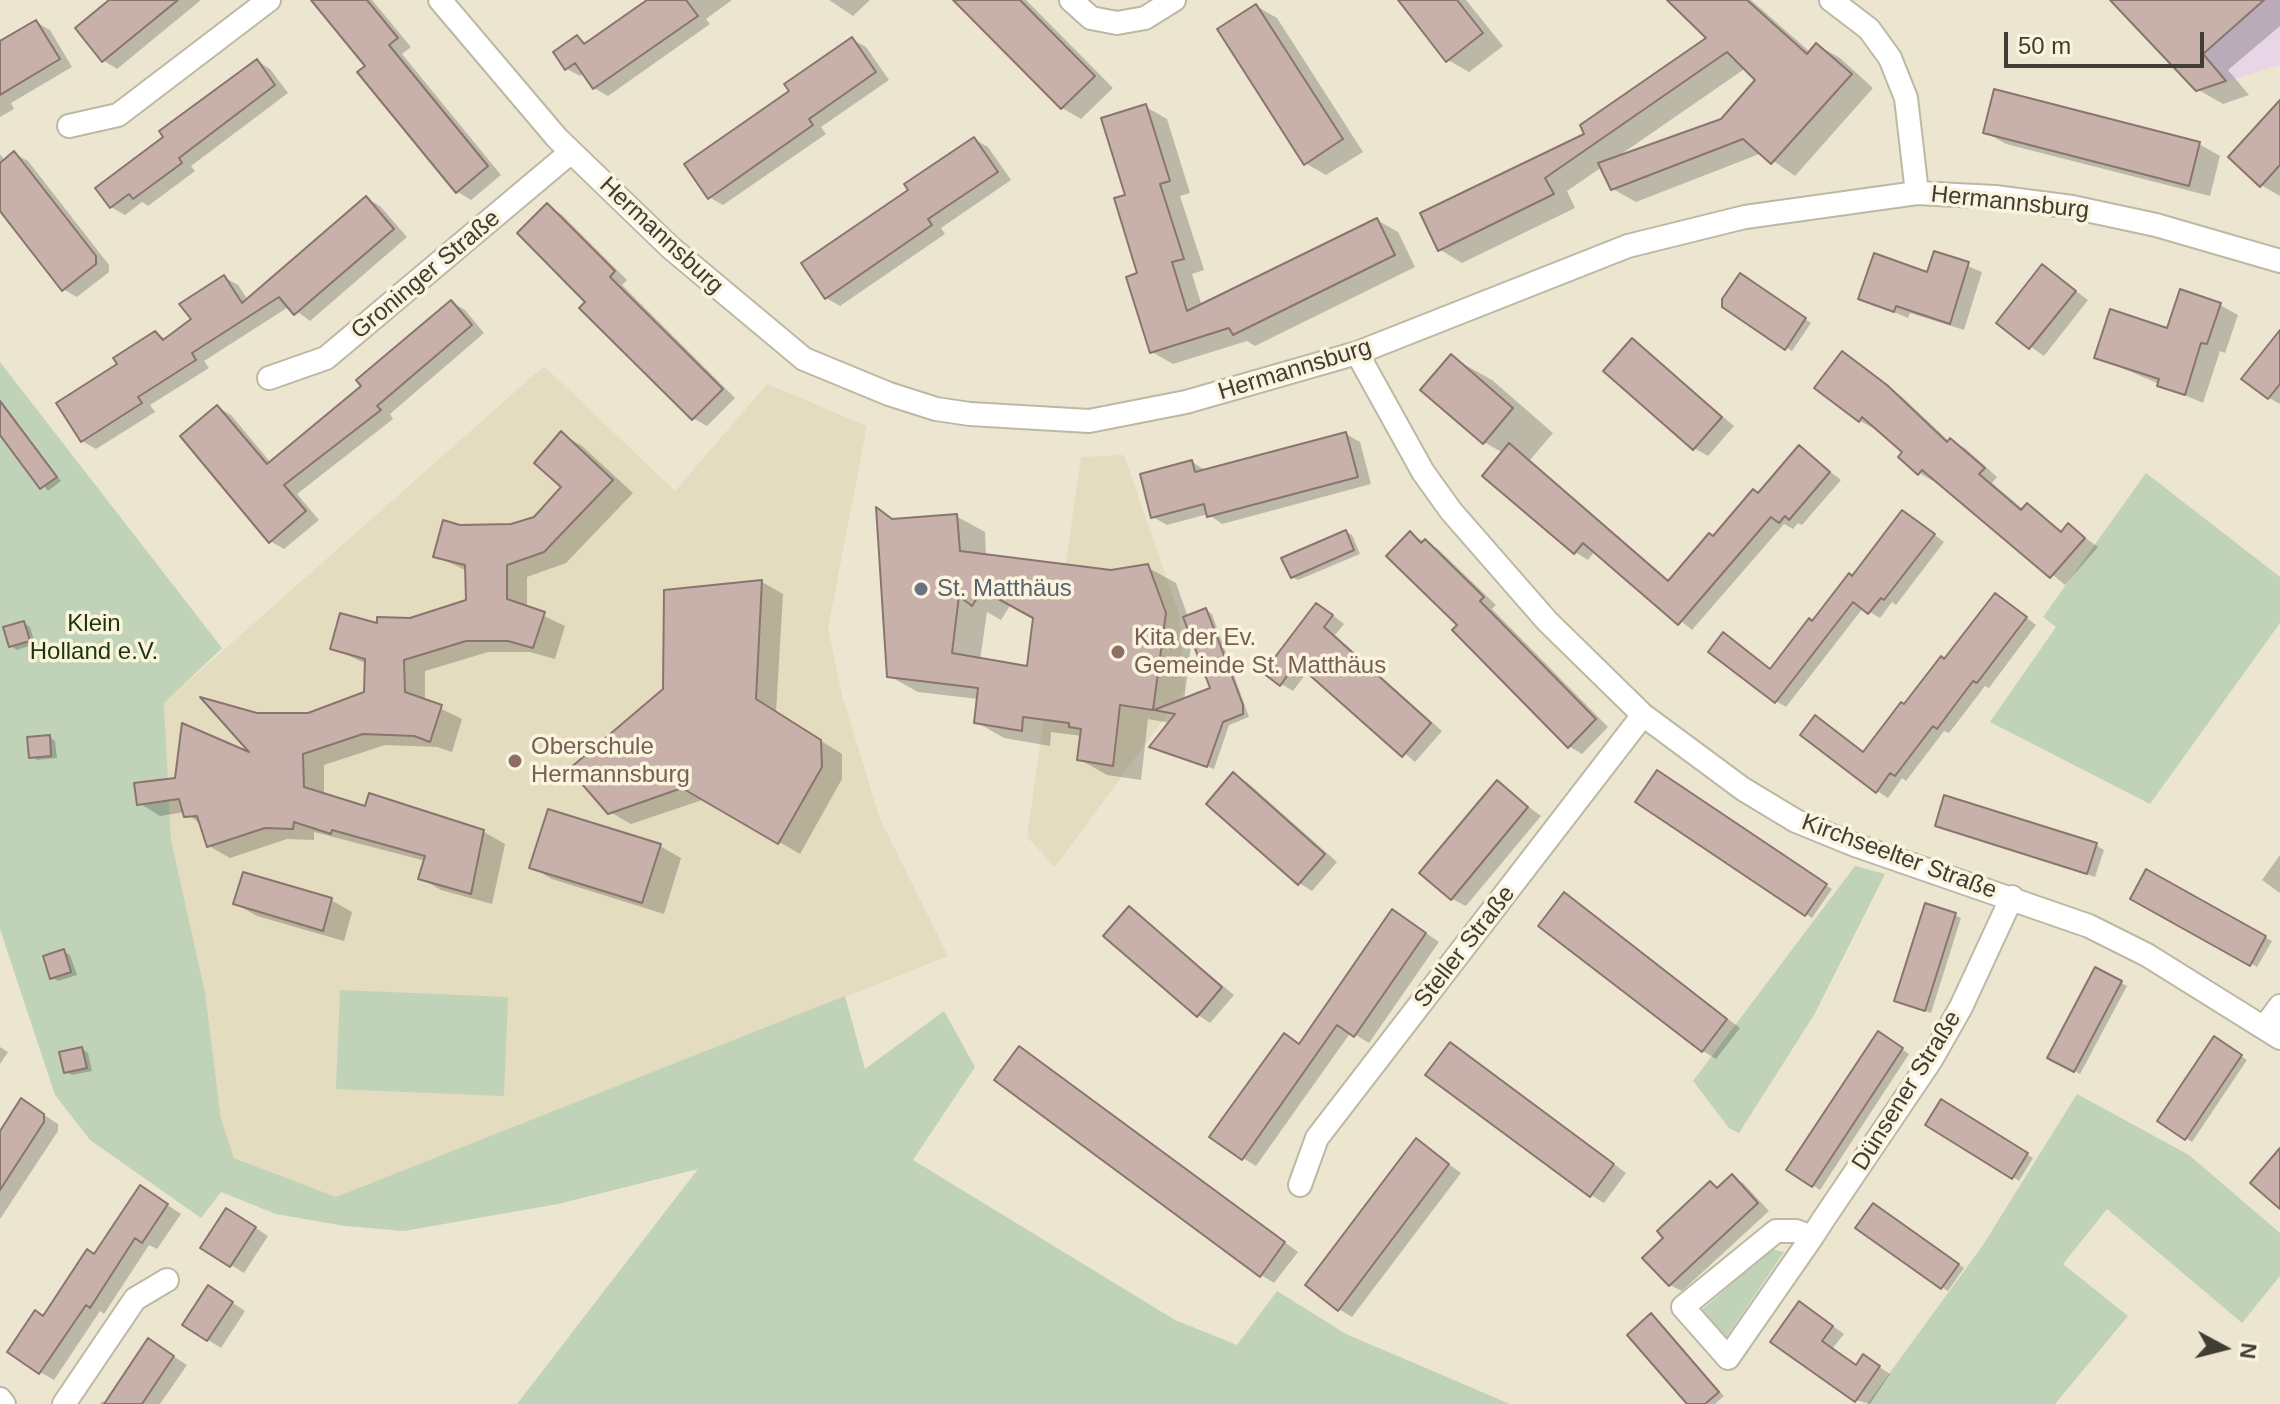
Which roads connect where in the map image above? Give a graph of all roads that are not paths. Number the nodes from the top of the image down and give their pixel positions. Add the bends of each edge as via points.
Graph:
1 (269, 0) edge
2 (440, 0) edge
3 (1071, 0) edge
4 (1174, 0) edge
5 (1831, 0) edge
6 (69, 126) dead end
7 (571, 152) junction
8 (1917, 193) junction
9 (2280, 261) edge
10 (1357, 353) junction
11 (269, 378) dead end
12 (1643, 715) junction
13 (2012, 897) junction
14 (2280, 1006) edge
15 (2273, 1032) edge
16 (1300, 1185) dead end
17 (1812, 1237) junction
18 (167, 1280) dead end
19 (0, 1399) edge
20 (4, 1404) edge
21 (64, 1404) edge

1 - 6 street via 118,115
2 - 7 street, Hermannsburg
3 - 4 street via 1091,18 1117,23 1145,18
5 - 8 street via 1869,29 1890,58 1906,98
7 - 10 street, Hermannsburg via 695,270 804,359 936,409 1010,419 1089,421 1220,394
7 - 11 street, Groninger Straße via 326,358
8 - 9 street, Hermannsburg via 2072,207
8 - 10 street, Hermannsburg via 1689,229 1562,271
10 - 12 street, Kirchseelter Straße via 1423,472 1451,511 1547,621
12 - 13 street, Kirchseelter Straße via 1796,821
12 - 16 street, Steller Straße via 1317,1138
13 - 15 street, Kirchseelter Straße via 2147,955
13 - 17 street, Dünsener Straße via 1931,1060
14 - 15 street
17 - 17 street, Dünsener Straße via 1776,1231 1683,1307 1728,1358
18 - 21 street via 135,1299
19 - 20 street

